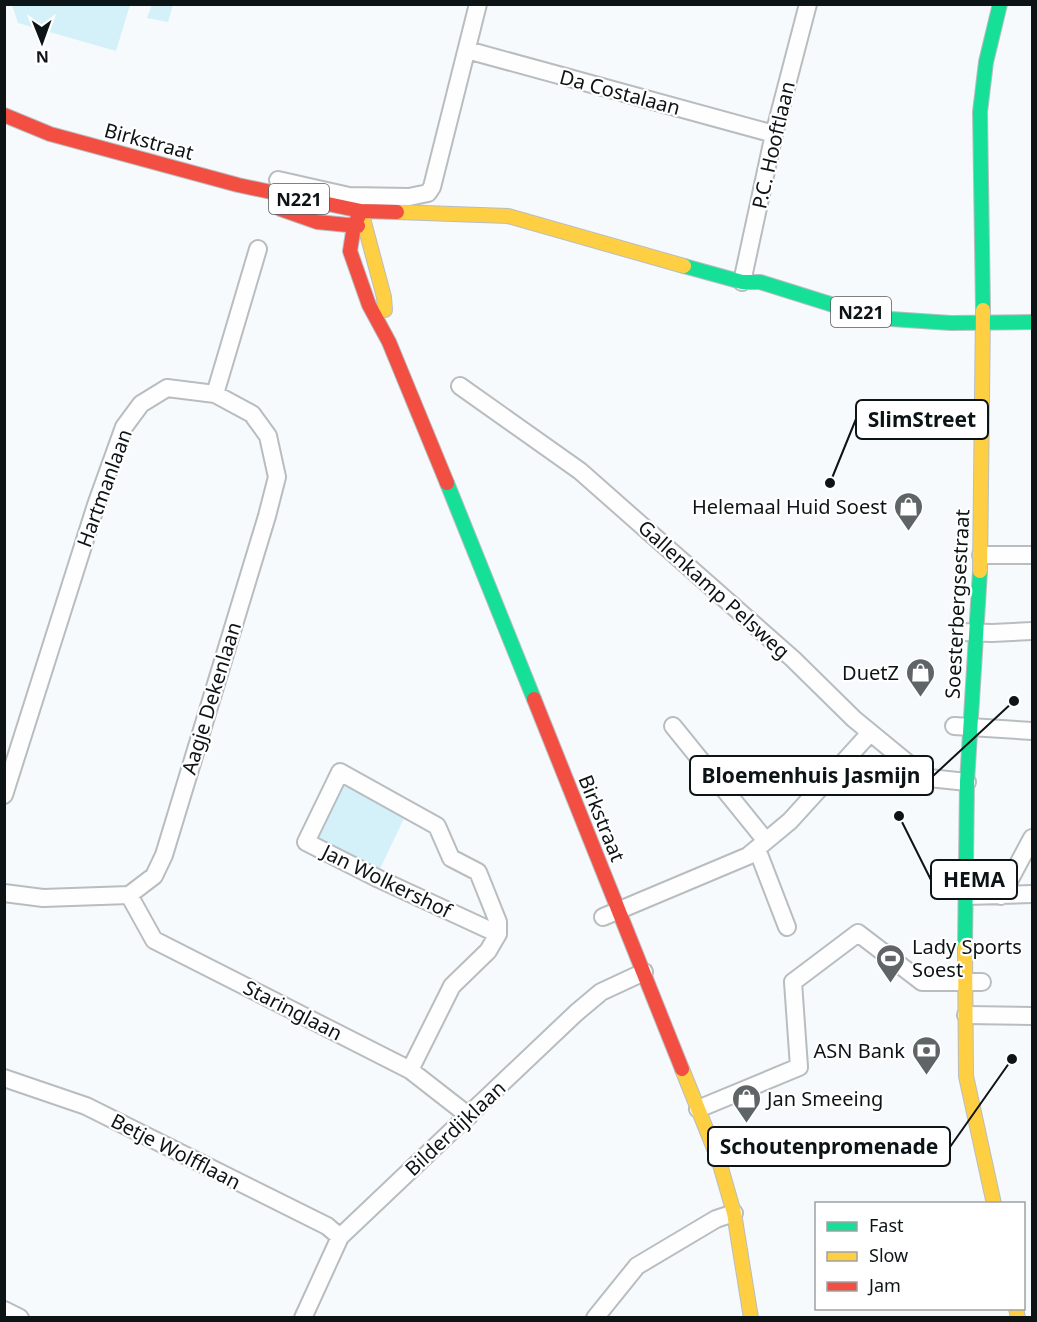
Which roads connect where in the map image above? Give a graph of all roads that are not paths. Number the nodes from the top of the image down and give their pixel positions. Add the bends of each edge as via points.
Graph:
1 (478, 4) edge
2 (1000, 4) edge
3 (802, 6) edge
4 (467, 50) junction
5 (4, 116) edge
6 (10, 132) dead end
7 (50, 134) junction
8 (774, 134) junction
9 (278, 180) dead end
10 (238, 185) junction
11 (361, 211) junction
12 (360, 226) junction
13 (382, 227) dead end
14 (430, 227) dead end
15 (547, 228) junction
16 (258, 249) dead end
17 (742, 282) junction
18 (983, 322) junction
19 (1032, 322) edge
20 (855, 324) dead end
21 (389, 342) junction
22 (460, 386) dead end
23 (215, 394) junction
24 (981, 555) junction
25 (1032, 555) edge
26 (1032, 631) edge
27 (968, 632) junction
28 (673, 726) dead end
29 (962, 727) junction
30 (1032, 731) edge
31 (870, 733) junction
32 (967, 783) junction
33 (4, 795) edge
34 (1032, 838) edge
35 (761, 845) junction
36 (4, 893) edge
37 (1032, 894) edge
38 (129, 895) junction
39 (967, 896) junction
40 (1001, 896) junction
41 (619, 911) junction
42 (603, 917) dead end
43 (787, 927) dead end
44 (498, 934) junction
45 (644, 972) junction
46 (965, 982) junction
47 (982, 982) dead end
48 (966, 1015) junction
49 (1032, 1016) edge
50 (411, 1070) junction
51 (4, 1078) edge
52 (698, 1109) junction
53 (469, 1116) junction
54 (994, 1202) edge
55 (734, 1213) junction
56 (340, 1237) junction
57 (4, 1310) edge
58 (20, 1317) edge
59 (303, 1317) edge
60 (595, 1317) edge
61 (751, 1317) edge

1 - 4 street
2 - 18 main road, Soesterbergsestraat via 986,62 980,112
3 - 8 street, P.C. Hooftlaan
4 - 8 street, Da Costalaan
4 - 9 street via 428,194 356,196
5 - 7 main road, Birkstraat / N221
6 - 7 main road, Birkstraat / N221
7 - 10 main road, Birkstraat / N221
8 - 17 street, P.C. Hooftlaan
10 - 11 main road, Birkstraat / N221
10 - 12 main road, Birkstraat / N221 via 291,214 317,222
11 - 12 main road, Birkstraat
11 - 15 main road, N221 via 508,216
12 - 13 main road, N221
12 - 21 main road, Birkstraat via 384,297
12 - 21 main road, Birkstraat via 350,251 369,305
14 - 15 main road, N221
15 - 17 main road, N221
16 - 23 street
17 - 18 main road, N221 via 760,282 872,315
17 - 20 main road, N221 via 757,291
18 - 19 main road, N221
18 - 24 main road, Soesterbergsestraat
21 - 41 main road, Birkstraat
22 - 31 street, Gallenkamp Pelsweg via 580,471 794,659
23 - 33 street, Hartmanlaan via 167,388 141,404 124,427
23 - 38 street, Aagje Dekenlaan via 252,414 268,436 277,477 164,855 154,876
24 - 25 street
24 - 27 main road, Soesterbergsestraat
26 - 27 street
27 - 29 main road, Soesterbergsestraat
28 - 35 street
29 - 30 street
29 - 32 main road, Soesterbergsestraat
31 - 32 street, Gallenkamp Pelsweg via 925,777
31 - 35 street via 790,821
32 - 39 main road, Soesterbergsestraat
34 - 40 street
35 - 41 street via 748,856
35 - 43 street
36 - 38 street via 43,898
37 - 40 street
38 - 50 street, Staringlaan via 154,940
39 - 40 street
39 - 46 main road, Soesterbergsestraat
41 - 42 street
41 - 45 main road, Birkstraat
44 - 44 street, Jan Wolkershof via 498,922 478,872 451,858 437,826 340,772 306,842
44 - 50 street via 488,951 452,986
45 - 52 main road, Birkstraat
45 - 53 street, Bilderdijklaan via 601,992
46 - 47 street
46 - 48 main road, Soesterbergsestraat
46 - 52 street via 922,982 858,933 793,982 799,1066
48 - 49 street
48 - 54 main road, Soesterbergsestraat via 966,1076
50 - 53 street, Staringlaan
51 - 56 street, Betje Wolfflaan via 86,1106 327,1226
52 - 55 main road, Birkstraat
53 - 56 street, Bilderdijklaan
55 - 60 street via 637,1266
55 - 61 main road, Birkstraat
56 - 59 street, Bilderdijklaan
57 - 58 street

